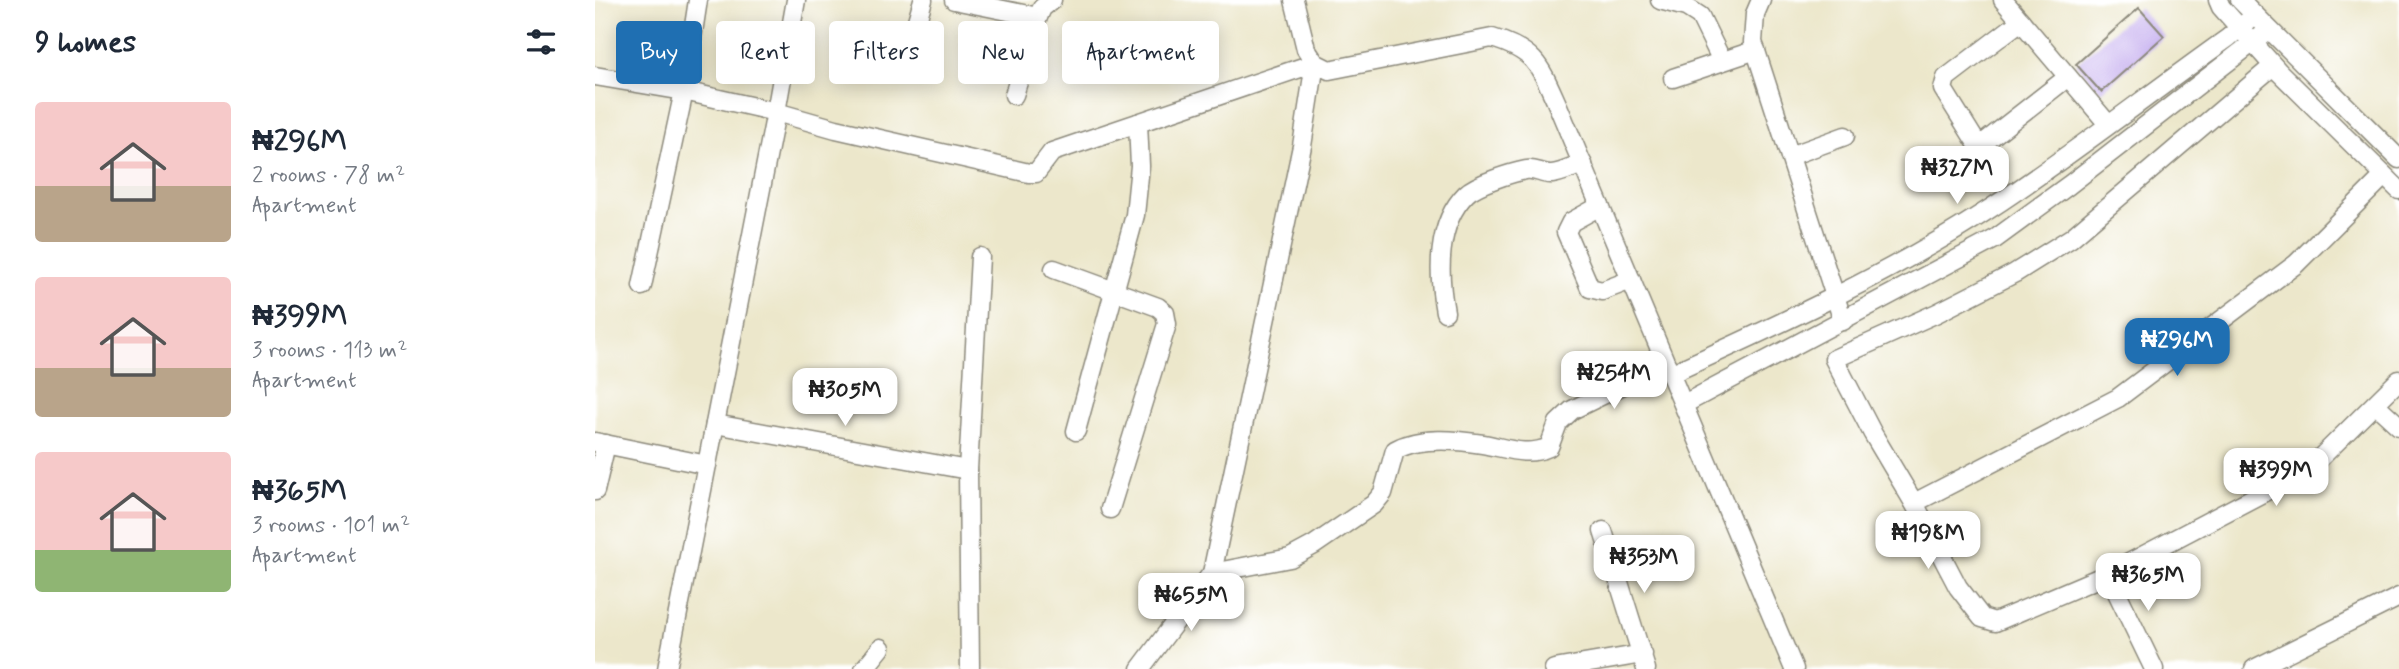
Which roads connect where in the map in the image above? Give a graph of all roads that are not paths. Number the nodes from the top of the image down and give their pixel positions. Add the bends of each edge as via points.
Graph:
1 (698, 0) edge
2 (796, 0) edge
3 (923, 0) edge
4 (954, 0) edge
5 (1052, 0) edge
6 (1294, 0) edge
7 (1660, 0) edge
8 (1761, 0) edge
9 (2003, 0) edge
10 (2218, 0) edge
11 (2240, 0) edge
12 (2255, 15) junction
13 (1038, 17) junction
14 (917, 21) edge
15 (2021, 21) junction
16 (2239, 28) junction
17 (2269, 30) junction
18 (2253, 43) junction
19 (1756, 50) junction
20 (1723, 61) junction
21 (1315, 63) junction
22 (2273, 66) junction
23 (595, 76) edge
24 (2068, 77) junction
25 (1673, 78) dead end
26 (684, 91) junction
27 (1014, 95) dead end
28 (776, 112) junction
29 (1138, 122) junction
30 (2108, 124) junction
31 (1845, 136) dead end
32 (1790, 156) junction
33 (2399, 159) edge
34 (1583, 164) junction
35 (2384, 176) junction
36 (2399, 190) edge
37 (1600, 206) junction
38 (980, 257) dead end
39 (1054, 269) dead end
40 (1631, 280) junction
41 (642, 286) dead end
42 (1115, 291) junction
43 (1834, 296) junction
44 (1445, 312) dead end
45 (1843, 321) junction
46 (1668, 369) junction
47 (2399, 380) edge
48 (1684, 404) junction
49 (2375, 404) junction
50 (715, 424) junction
51 (2399, 426) edge
52 (1076, 431) dead end
53 (600, 443) edge
54 (707, 465) junction
55 (968, 470) junction
56 (595, 491) edge
57 (1915, 503) junction
58 (1110, 509) dead end
59 (1603, 531) dead end
60 (1212, 573) junction
61 (2108, 574) junction
62 (2399, 597) edge
63 (881, 648) dead end
64 (1645, 662) edge
65 (667, 669) edge
66 (864, 669) edge
67 (970, 669) edge
68 (1140, 669) edge
69 (1554, 669) edge
70 (1794, 669) edge
71 (2154, 669) edge
72 (2253, 669) edge

1 - 26 street
2 - 28 street
3 - 14 street
4 - 13 street
5 - 13 street
6 - 21 street via 1306,49
7 - 20 street via 1700,16
8 - 19 street via 1755,14
9 - 15 street
10 - 16 street
11 - 12 street
12 - 16 street
12 - 17 street
13 - 27 street
15 - 24 street
15 - 24 street via 1943,84 1976,142 1985,142
16 - 18 street
16 - 30 street
17 - 18 street
17 - 33 street
18 - 22 street
18 - 45 street via 1996,239
19 - 20 street
19 - 32 street
20 - 25 street
21 - 29 street
21 - 34 street via 1329,70 1492,38 1512,44 1538,65
21 - 60 street via 1302,146
22 - 35 street
22 - 57 street via 2071,238 1937,313 1834,359
23 - 26 street
24 - 30 street
26 - 28 street
26 - 41 street
28 - 29 street via 1029,173 1037,173 1052,152
28 - 50 street
29 - 42 street via 1139,192
30 - 43 street via 1990,209
31 - 32 street
32 - 43 street
34 - 37 street
34 - 44 street via 1552,174 1526,170 1465,194 1446,229 1440,252 1439,283
35 - 36 street
35 - 57 street via 2296,264 2118,398
37 - 40 street
37 - 40 street via 1571,222 1566,232 1590,288 1602,291
38 - 55 street
39 - 42 street
40 - 46 street
42 - 52 street
42 - 58 street via 1158,307 1167,324
43 - 45 street
43 - 46 street via 1794,318
45 - 48 street
46 - 48 street
46 - 60 street via 1572,411 1558,423 1549,447 1542,450 1522,452 1424,441 1402,446 1395,450 1383,493 1374,504 1314,545 1290,558
47 - 49 street
48 - 70 street
49 - 51 street
49 - 61 street via 2310,468
50 - 54 street
50 - 55 street
53 - 54 street
53 - 56 street
54 - 65 street
55 - 67 street
57 - 61 street via 1958,587 1982,618 1995,622
59 - 64 street
60 - 68 street
61 - 71 street
62 - 72 street
63 - 66 street
64 - 69 street

